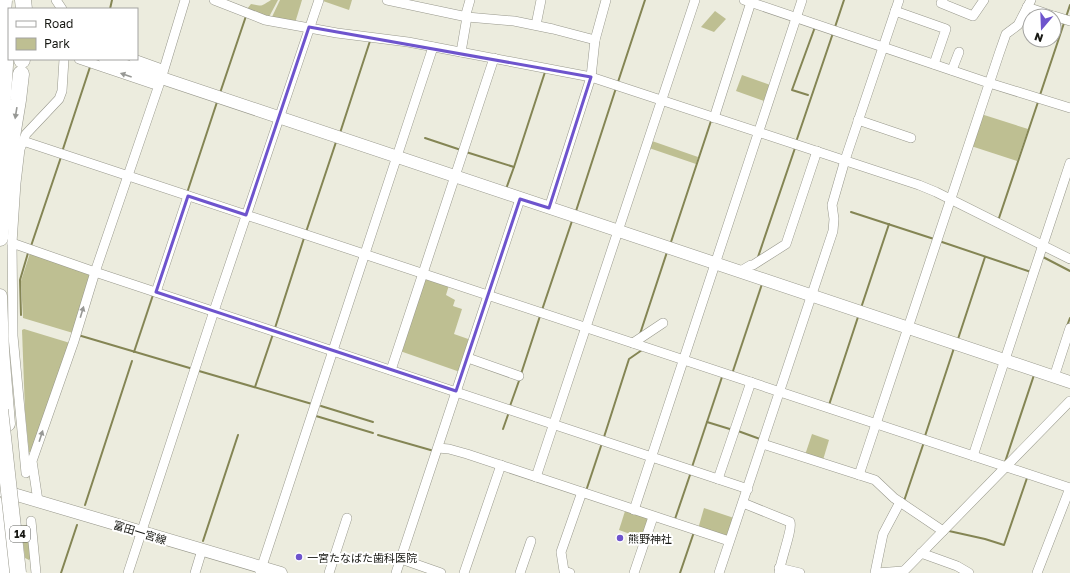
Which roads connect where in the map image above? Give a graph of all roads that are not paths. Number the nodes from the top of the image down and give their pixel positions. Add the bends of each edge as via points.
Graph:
1 (4, 0) edge
2 (185, 0) edge
3 (214, 0) edge
4 (319, 0) edge
5 (387, 0) edge
6 (470, 0) edge
7 (541, 0) edge
8 (606, 0) edge
9 (695, 0) edge
10 (802, 0) edge
11 (899, 0) edge
12 (942, 0) edge
13 (984, 0) edge
14 (748, 1) edge
15 (1029, 4) edge
16 (895, 11) junction
17 (467, 17) junction
18 (797, 18) junction
19 (536, 25) junction
20 (309, 27) junction
21 (8, 34) edge
22 (595, 40) junction
23 (433, 47) junction
24 (882, 47) junction
25 (0, 50) edge
26 (461, 52) junction
27 (959, 52) dead end
28 (494, 58) junction
29 (64, 60) edge
30 (82, 60) edge
31 (108, 60) edge
32 (137, 60) edge
33 (21, 64) edge
34 (934, 64) junction
35 (952, 70) junction
36 (591, 77) junction
37 (161, 79) junction
38 (990, 82) junction
39 (662, 100) junction
40 (1070, 108) edge
41 (279, 118) junction
42 (714, 118) junction
43 (858, 120) junction
44 (759, 132) junction
45 (911, 138) dead end
46 (23, 141) junction
47 (817, 151) junction
48 (397, 158) junction
49 (844, 160) junction
50 (1070, 163) edge
51 (128, 176) junction
52 (456, 177) junction
53 (188, 196) junction
54 (520, 199) junction
55 (950, 200) junction
56 (549, 208) junction
57 (246, 215) junction
58 (0, 230) edge
59 (617, 231) junction
60 (6, 240) edge
61 (1042, 245) junction
62 (365, 254) junction
63 (1070, 259) edge
64 (715, 264) junction
65 (95, 272) junction
66 (424, 274) junction
67 (742, 274) junction
68 (156, 292) junction
69 (489, 295) junction
70 (0, 296) edge
71 (812, 296) junction
72 (214, 311) junction
73 (663, 323) dead end
74 (586, 327) junction
75 (907, 328) junction
76 (1070, 328) edge
77 (633, 343) junction
78 (333, 351) junction
79 (468, 358) junction
80 (683, 360) junction
81 (1003, 361) junction
82 (392, 370) junction
83 (519, 376) dead end
84 (1054, 377) junction
85 (751, 382) junction
86 (1070, 382) edge
87 (456, 391) junction
88 (779, 392) junction
89 (1070, 401) edge
90 (8, 403) edge
91 (554, 424) junction
92 (875, 424) junction
93 (763, 444) junction
94 (439, 445) junction
95 (973, 456) junction
96 (650, 457) junction
97 (28, 461) junction
98 (501, 465) junction
99 (1006, 467) junction
100 (26, 473) dead end
101 (859, 475) junction
102 (536, 477) junction
103 (718, 479) junction
104 (748, 489) junction
105 (0, 490) edge
106 (582, 492) junction
107 (15, 494) junction
108 (38, 501) junction
109 (900, 502) junction
110 (743, 503) junction
111 (0, 506) edge
112 (634, 510) junction
113 (653, 517) junction
114 (347, 518) dead end
115 (31, 521) dead end
116 (943, 531) junction
117 (142, 533) junction
118 (531, 541) dead end
119 (729, 541) junction
120 (202, 550) junction
121 (922, 553) junction
122 (0, 555) edge
123 (401, 559) junction
124 (28, 570) edge
125 (261, 570) edge
126 (779, 570) edge
127 (3, 571) edge
128 (903, 572) edge
129 (128, 573) edge
130 (195, 573) edge
131 (281, 573) edge
132 (329, 573) edge
133 (396, 573) edge
134 (441, 573) edge
135 (464, 573) edge
136 (520, 573) edge
137 (570, 573) edge
138 (634, 573) edge
139 (719, 573) edge
140 (800, 573) edge
141 (876, 573) edge
142 (969, 573) edge
143 (1037, 573) edge

1 - 25 highway, bridge
2 - 37 street
3 - 20 street via 265,20
4 - 20 street
5 - 17 street
6 - 17 street
7 - 19 street
8 - 22 street
9 - 39 street
10 - 18 street
11 - 16 street
12 - 13 street via 941,3 973,16
14 - 18 street
14 - 42 street
15 - 38 street via 1016,28 1006,34
16 - 24 street
16 - 34 street via 946,28
17 - 19 street
17 - 26 street
18 - 24 street
18 - 44 street
19 - 22 street
20 - 23 street
20 - 41 street
21 - 58 main road
22 - 36 street
23 - 26 street
23 - 48 street
24 - 34 street
24 - 43 street
26 - 28 street
27 - 35 street
28 - 36 street
28 - 52 street
29 - 46 street via 59,99 26,134
37 -> 30 street via 153,84
31 - 37 street
32 - 37 street via 159,68
33 -> 60 highway via 17,112 7,167
34 - 35 street
35 - 38 street
36 - 39 street
36 - 56 street
37 - 41 street
37 - 51 street
38 - 40 street
38 - 55 street
39 - 42 street
39 - 59 street
41 - 48 street
41 - 57 street
42 - 44 street
43 - 45 street
43 - 49 street
44 - 47 street
44 - 64 street
46 - 51 street
46 - 60 street
47 - 49 street
47 - 67 street via 786,244 751,265
48 - 52 street
48 - 62 street
49 - 55 street via 918,185
49 - 71 street via 832,205 833,231
50 - 61 street
51 - 53 street
51 - 65 street
52 - 54 street
52 - 66 street
53 - 57 street
53 - 68 street
54 - 56 street
54 - 69 street
55 - 61 street
55 - 75 street
56 - 59 street
57 - 62 street
57 - 72 street
59 - 64 street
59 - 74 street
60 - 65 street
60 - 90 street via 13,336
61 - 63 street
61 - 81 street
62 - 66 street
62 - 78 street
64 - 67 street
64 - 80 street
65 - 68 street
97 -> 65 street via 74,341
66 - 69 street
66 - 82 street
67 - 71 street
68 - 72 street
69 - 74 street
69 - 79 street
70 - 90 main road, 14 via 2,350
71 - 75 street
71 - 88 street
72 - 78 street
72 - 117 street
73 - 77 street
74 - 77 street
74 - 91 street
75 - 81 street
75 - 92 street
76 - 84 street
77 - 80 street
78 - 82 street
78 - 125 street
79 - 83 street
79 - 87 street
80 - 85 street
80 - 96 street
81 - 84 street
81 - 95 street
82 - 87 street
84 - 86 street
85 - 88 street
85 - 103 street
87 - 91 street
87 - 94 street
88 - 92 street
88 - 93 street
89 - 99 street
90 - 97 street
90 - 107 main road, 14
90 - 124 highway, bridge
91 - 96 street
91 - 102 street
92 - 95 street
92 - 101 street
93 - 101 street
93 - 104 street
94 - 98 street
94 - 123 street
95 - 99 street
96 - 103 street
96 - 112 street
97 - 100 street
97 - 108 street
98 - 102 street
98 - 135 street
99 - 116 street
99 - 143 street via 1070,488
101 - 109 street via 875,480
102 - 106 street
103 - 104 street
104 - 110 street
105 - 107 street, 富田一宮線
106 - 112 street
106 - 137 street via 561,552 564,571
107 - 108 street, 富田一宮線
107 - 124 main road, 14
108 - 117 street, 富田一宮線
109 - 116 street
109 - 141 street via 882,534
110 - 119 street
110 - 126 street via 790,522 791,529
111 - 127 highway
112 - 113 street
113 - 119 street
113 - 138 street
114 - 132 street
115 - 124 street
116 - 121 street
117 - 120 street, 富田一宮線
117 - 129 street
118 - 136 street
119 - 139 street
120 - 125 street, 富田一宮線
120 - 130 street
121 - 128 street
121 - 142 street
122 - 127 main road, 14
123 - 133 street
123 - 134 street
125 - 131 street, 富田一宮線
126 - 140 street
128 - 141 street

